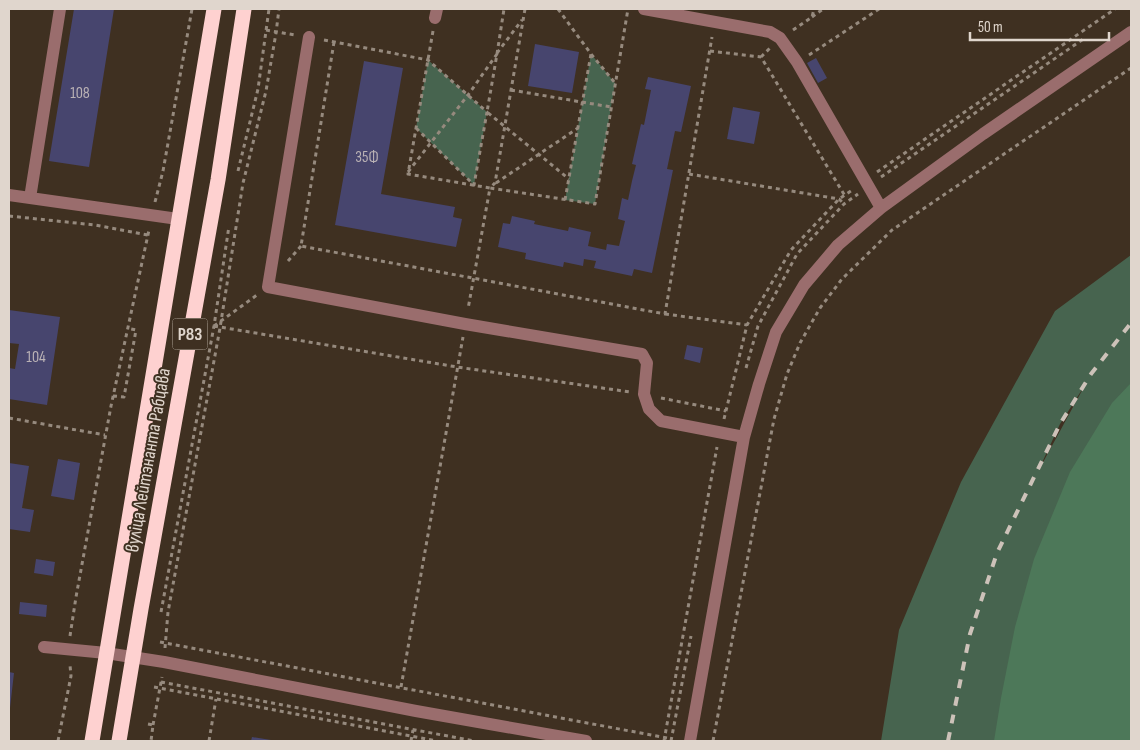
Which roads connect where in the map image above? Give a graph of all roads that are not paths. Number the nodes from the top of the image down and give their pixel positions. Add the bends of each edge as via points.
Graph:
1 (60, 9) edge
2 (214, 9) edge
3 (244, 9) edge
4 (644, 9) edge
5 (1131, 32) edge
6 (309, 38) road end
7 (9, 195) edge
8 (30, 198) junction
9 (881, 208) junction
10 (178, 219) junction
11 (744, 437) junction
12 (44, 647) dead end
13 (106, 653) junction
14 (133, 658) junction
15 (92, 741) edge
16 (119, 741) edge
17 (586, 741) edge
18 (690, 741) edge

1 - 8 street
2 - 10 highway, вуліца Лейтэнанта Рабцава / Р83
3 - 14 highway, вуліца Лейтэнанта Рабцава / Р83 via 218,180
4 - 9 street via 770,32 780,38
5 - 9 street
6 - 11 street via 268,287 642,354 647,364 644,394 649,409 661,421
7 - 8 street
8 - 10 street
9 - 11 street via 832,252 804,285 776,332
10 - 13 highway, вуліца Лейтэнанта Рабцава / Р83
11 - 18 street
12 - 13 street
13 - 14 street
13 - 15 highway, вуліца Лейтэнанта Рабцава / Р83
14 - 16 highway, вуліца Лейтэнанта Рабцава / Р83
14 - 17 street

